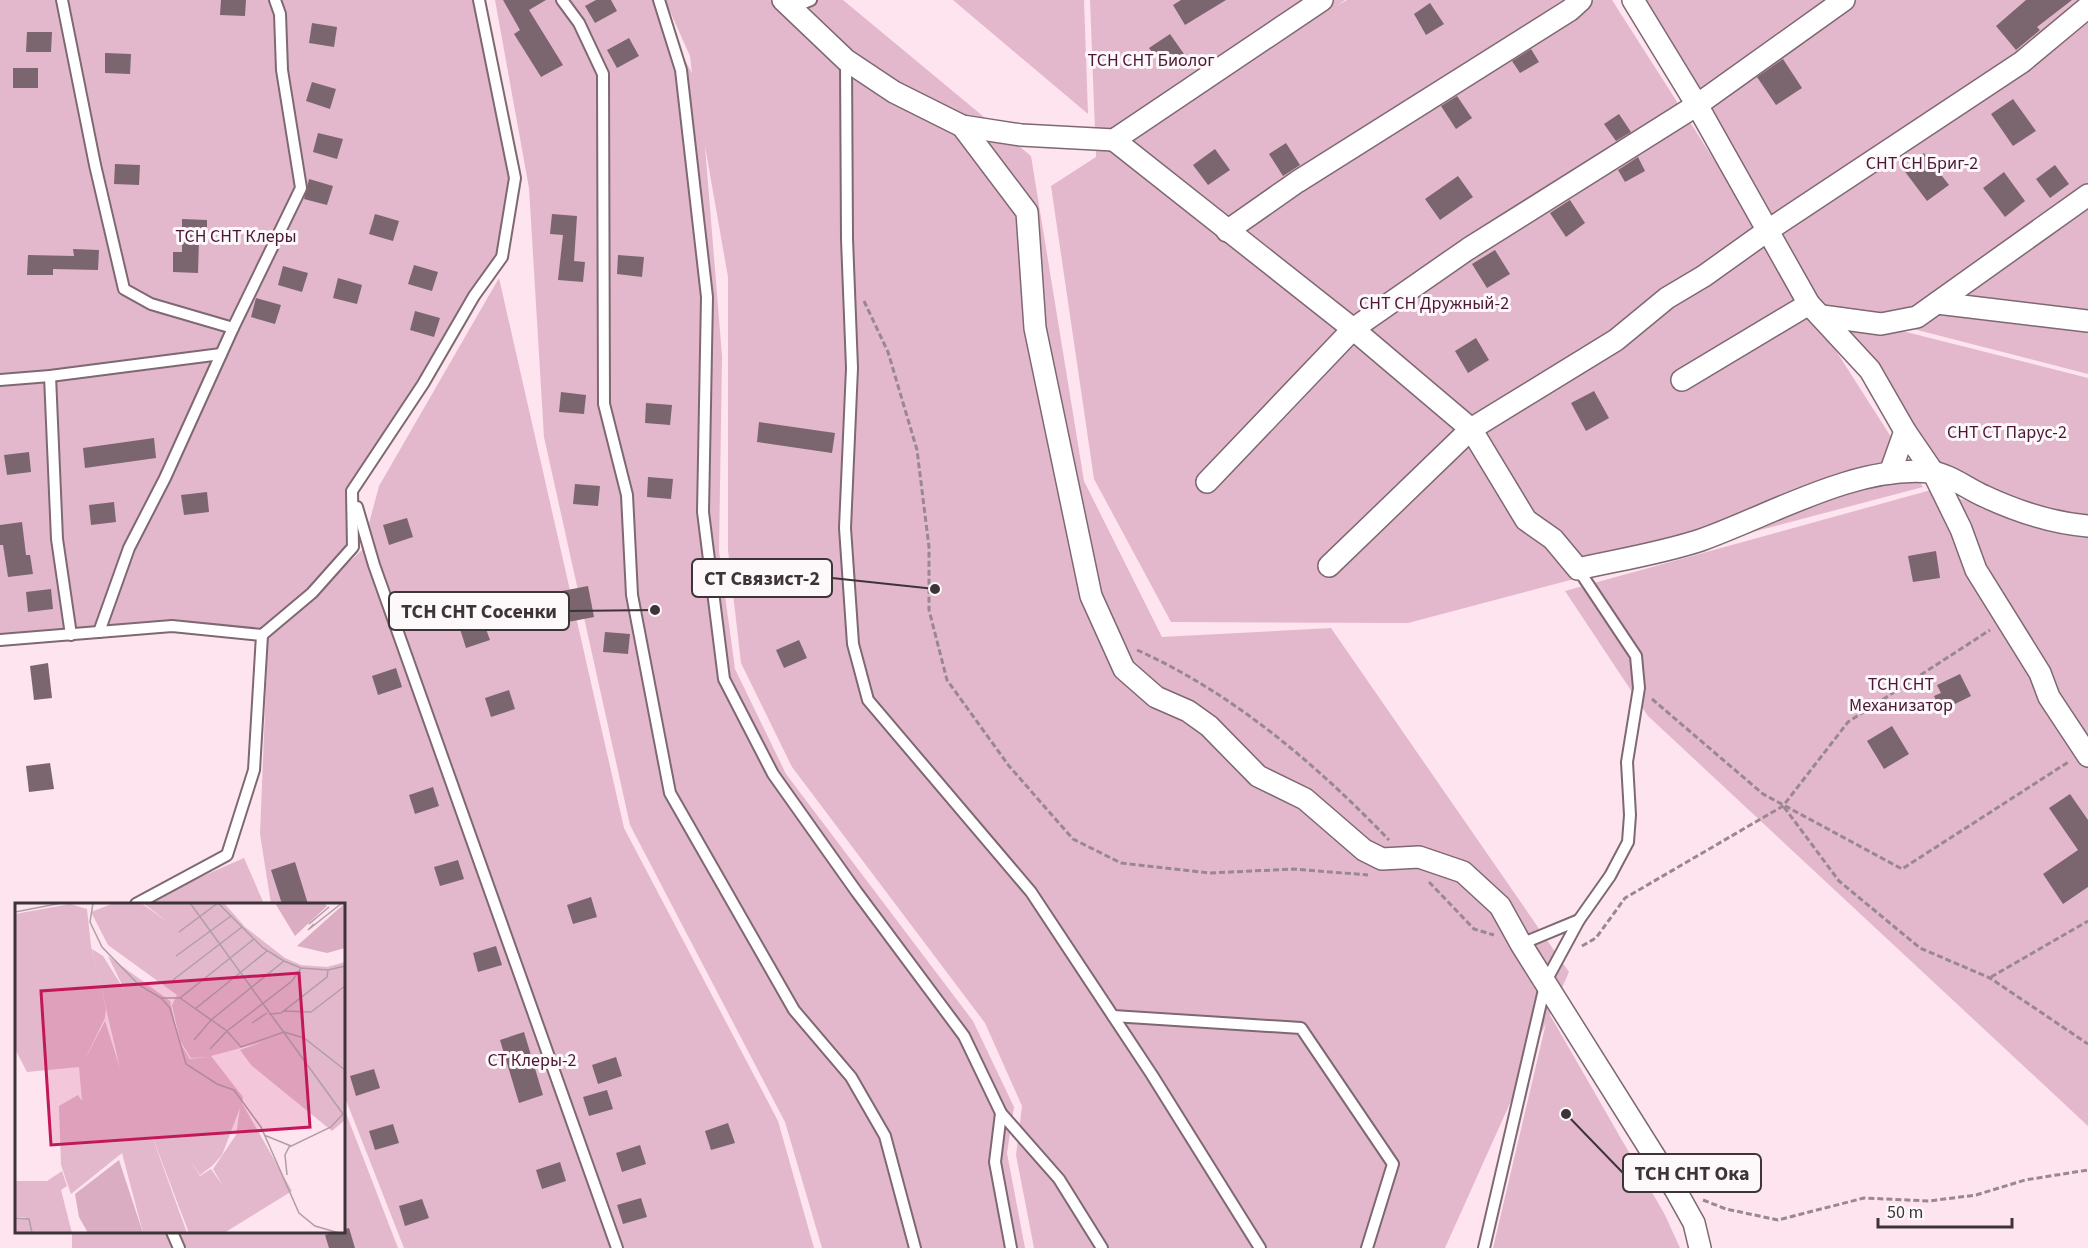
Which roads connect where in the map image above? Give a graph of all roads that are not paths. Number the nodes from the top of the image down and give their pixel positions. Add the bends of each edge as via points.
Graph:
1 (62, 0) edge
2 (275, 0) edge
3 (479, 0) edge
4 (562, 0) edge
5 (659, 0) edge
6 (1322, 0) edge
7 (1581, 0) edge
8 (1633, 0) edge
9 (1844, 0) edge
10 (795, 3) edge
11 (2088, 7) edge
12 (846, 60) junction
13 (1697, 105) junction
14 (962, 126) junction
15 (1113, 140) junction
16 (2088, 195) edge
17 (1227, 231) junction
18 (1767, 231) junction
19 (1937, 303) junction
20 (1816, 310) junction
21 (2088, 321) edge
22 (233, 328) junction
23 (1353, 329) junction
24 (221, 354) junction
25 (50, 376) junction
26 (0, 380) edge
27 (1682, 380) dead end
28 (1471, 429) junction
29 (1905, 431) junction
30 (1933, 472) junction
31 (1890, 473) junction
32 (1207, 482) dead end
33 (352, 491) junction
34 (2088, 526) edge
35 (1329, 566) dead end
36 (1578, 569) junction
37 (99, 632) junction
38 (71, 635) junction
39 (262, 635) junction
40 (0, 640) edge
41 (2086, 754) edge
42 (138, 903) edge
43 (1579, 920) junction
44 (1521, 945) junction
45 (1546, 981) junction
46 (1113, 1016) junction
47 (1001, 1113) junction
48 (172, 1233) edge
49 (1488, 1246) edge
50 (179, 1248) edge
51 (616, 1248) edge
52 (915, 1248) edge
53 (1011, 1248) edge
54 (1102, 1248) edge
55 (1260, 1248) edge
56 (1368, 1248) edge
57 (1700, 1248) edge

1 - 22 lane via 124,290 151,304
2 - 22 lane via 280,14 282,70 301,188
3 - 33 lane via 515,178 502,257
4 - 52 lane via 579,23 603,75 604,404 627,495 632,595 670,793 794,1010 851,1077 885,1136
5 - 47 lane via 681,70 707,297 703,513 724,679 773,774 964,1036
6 - 15 street
7 - 17 street
8 - 13 street
9 - 13 street
10 - 12 street
11 - 18 street via 2022,62
12 - 14 street via 894,92
12 - 46 lane via 852,368 845,528 853,644 867,700 1031,892
13 - 18 street
13 - 23 street via 1468,249
14 - 15 street via 1021,135
14 - 44 street via 1027,212 1035,328 1089,584 1124,669 1156,697 1188,711 1209,726 1258,776 1305,799 1364,850 1382,859 1419,857 1463,872 1500,906
15 - 17 street
16 - 19 street
17 - 23 street
18 - 20 street
18 - 28 street via 1666,298 1616,340
19 - 20 street via 1917,317 1881,324
19 - 21 street
20 - 27 street
20 - 29 street via 1870,370
22 - 24 lane
23 - 28 street
23 - 32 street
24 - 25 lane
24 - 37 lane via 129,548
25 - 26 lane
25 - 38 lane via 57,539
28 - 35 street
28 - 36 street via 1526,520 1553,539
29 - 30 street
29 - 31 street
30 - 31 street
30 - 34 street via 1985,497 2063,524
30 - 41 street via 1976,570
31 - 36 street via 1818,491 1698,541
33 - 39 lane via 353,547 312,593
33 - 51 lane via 374,565
36 - 43 lane via 1636,656 1640,688 1627,762 1628,842
37 - 38 lane
37 - 39 lane via 172,626
38 - 40 lane
39 - 42 lane via 254,770 226,855
43 - 44 lane
43 - 45 lane
44 - 45 street
45 - 49 lane
45 - 57 street via 1675,1189 1694,1222
46 - 55 lane
46 - 56 lane via 1300,1028 1393,1164
47 - 53 lane via 995,1162
47 - 54 lane via 1059,1179
48 - 50 lane

